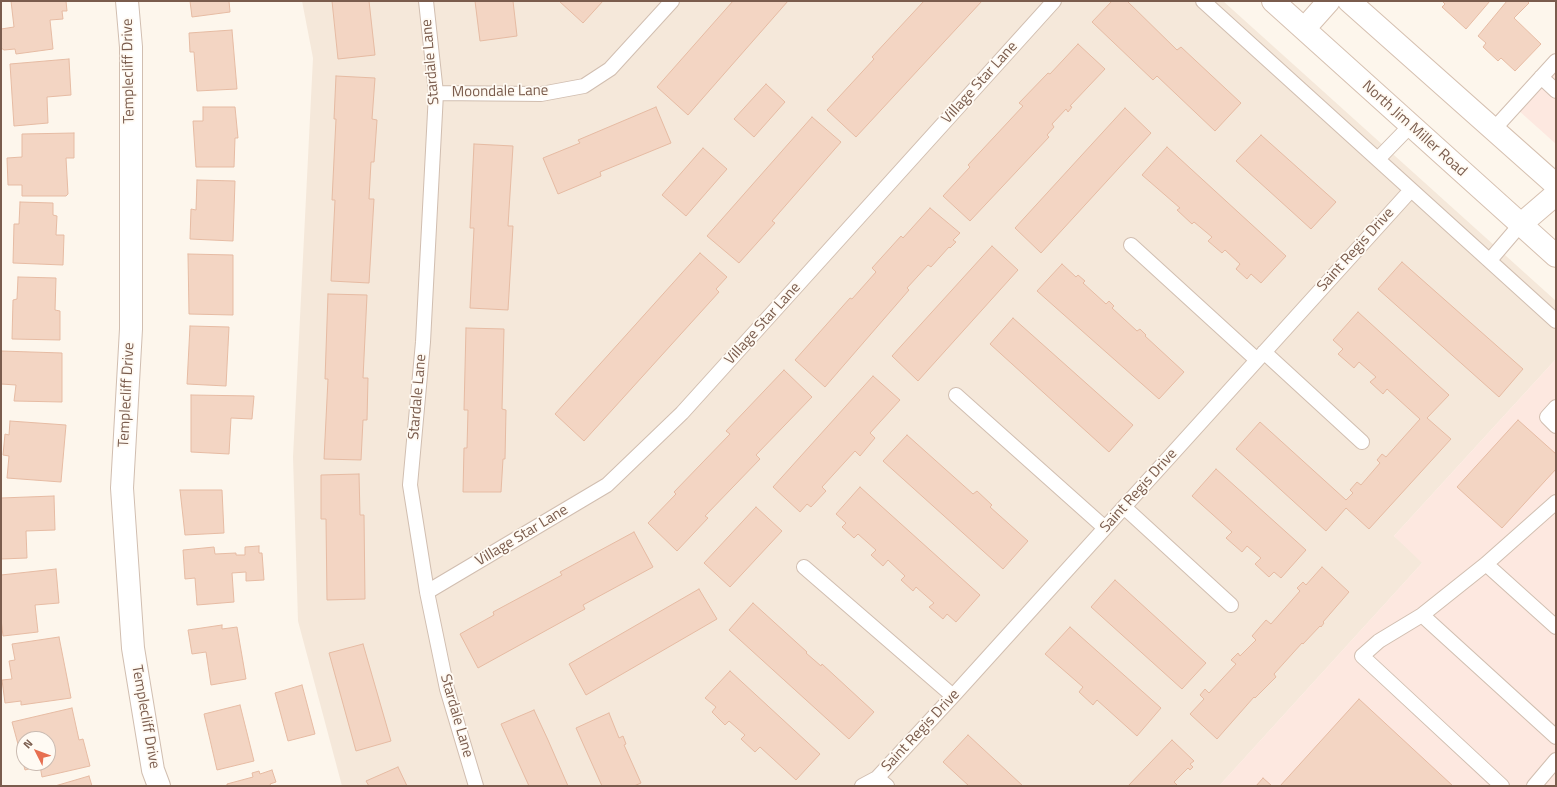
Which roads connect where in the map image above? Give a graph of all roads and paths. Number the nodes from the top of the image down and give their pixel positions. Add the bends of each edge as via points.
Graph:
1 (127, 1) edge
2 (426, 1) edge
3 (672, 1) edge
4 (1054, 1) edge
5 (1203, 1) edge
6 (1273, 1) edge
7 (1330, 1) edge
8 (1350, 1) edge
9 (1304, 29) junction
10 (1556, 61) edge
11 (1541, 77) junction
12 (1556, 91) edge
13 (436, 93) junction
14 (1411, 125) junction
15 (1494, 129) junction
16 (1378, 159) junction
17 (1556, 185) edge
18 (1411, 190) junction
19 (1556, 194) edge
20 (1520, 225) junction
21 (1131, 245) dead end
22 (1556, 256) edge
23 (1490, 260) junction
24 (1556, 321) edge
25 (1260, 356) junction
26 (956, 395) dead end
27 (1556, 407) edge
28 (1556, 426) edge
29 (1362, 442) dead end
30 (1556, 502) edge
31 (1124, 507) junction
32 (1106, 528) junction
33 (1486, 564) junction
34 (804, 567) dead end
35 (427, 592) junction
36 (1231, 605) dead end
37 (1422, 615) junction
38 (1556, 626) edge
39 (953, 696) junction
40 (1556, 737) edge
41 (1556, 760) edge
42 (882, 782) edge
43 (159, 786) edge
44 (476, 786) edge
45 (862, 786) edge
46 (1502, 786) edge
47 (1534, 786) edge

1 - 43 street, Templecliff Drive via 131,47 131,329 122,488 133,648 153,770
2 - 13 lane, Stardale Lane
3 - 13 lane, Moondale Lane via 610,69 584,86 541,94
4 - 35 lane, Village Star Lane via 682,413 607,485
5 - 16 lane
6 - 9 street, North Jim Miller Road
7 - 9 street
8 - 15 street
9 - 14 street, North Jim Miller Road
10 - 11 lane
11 - 12 lane
11 - 15 lane
13 - 35 lane, Stardale Lane via 423,342 410,485
14 - 16 lane
14 - 20 street, North Jim Miller Road
15 - 17 street
16 - 18 lane
18 - 23 lane
18 - 25 lane, Saint Regis Drive
19 - 20 street
20 - 22 street, North Jim Miller Road
20 - 23 lane
21 - 25 lane
23 - 24 lane
25 - 29 lane
25 - 31 lane, Saint Regis Drive
26 - 32 lane
27 - 28 lane via 1547,417
30 - 33 lane
31 - 32 lane, Saint Regis Drive
31 - 36 lane
32 - 39 lane, Saint Regis Drive
33 - 37 lane
33 - 38 lane
34 - 39 lane
35 - 44 lane, Stardale Lane via 447,689
37 - 40 lane
37 - 46 lane via 1379,640 1362,656
39 - 42 lane, Saint Regis Drive
41 - 47 lane
42 - 45 lane, Saint Regis Drive

